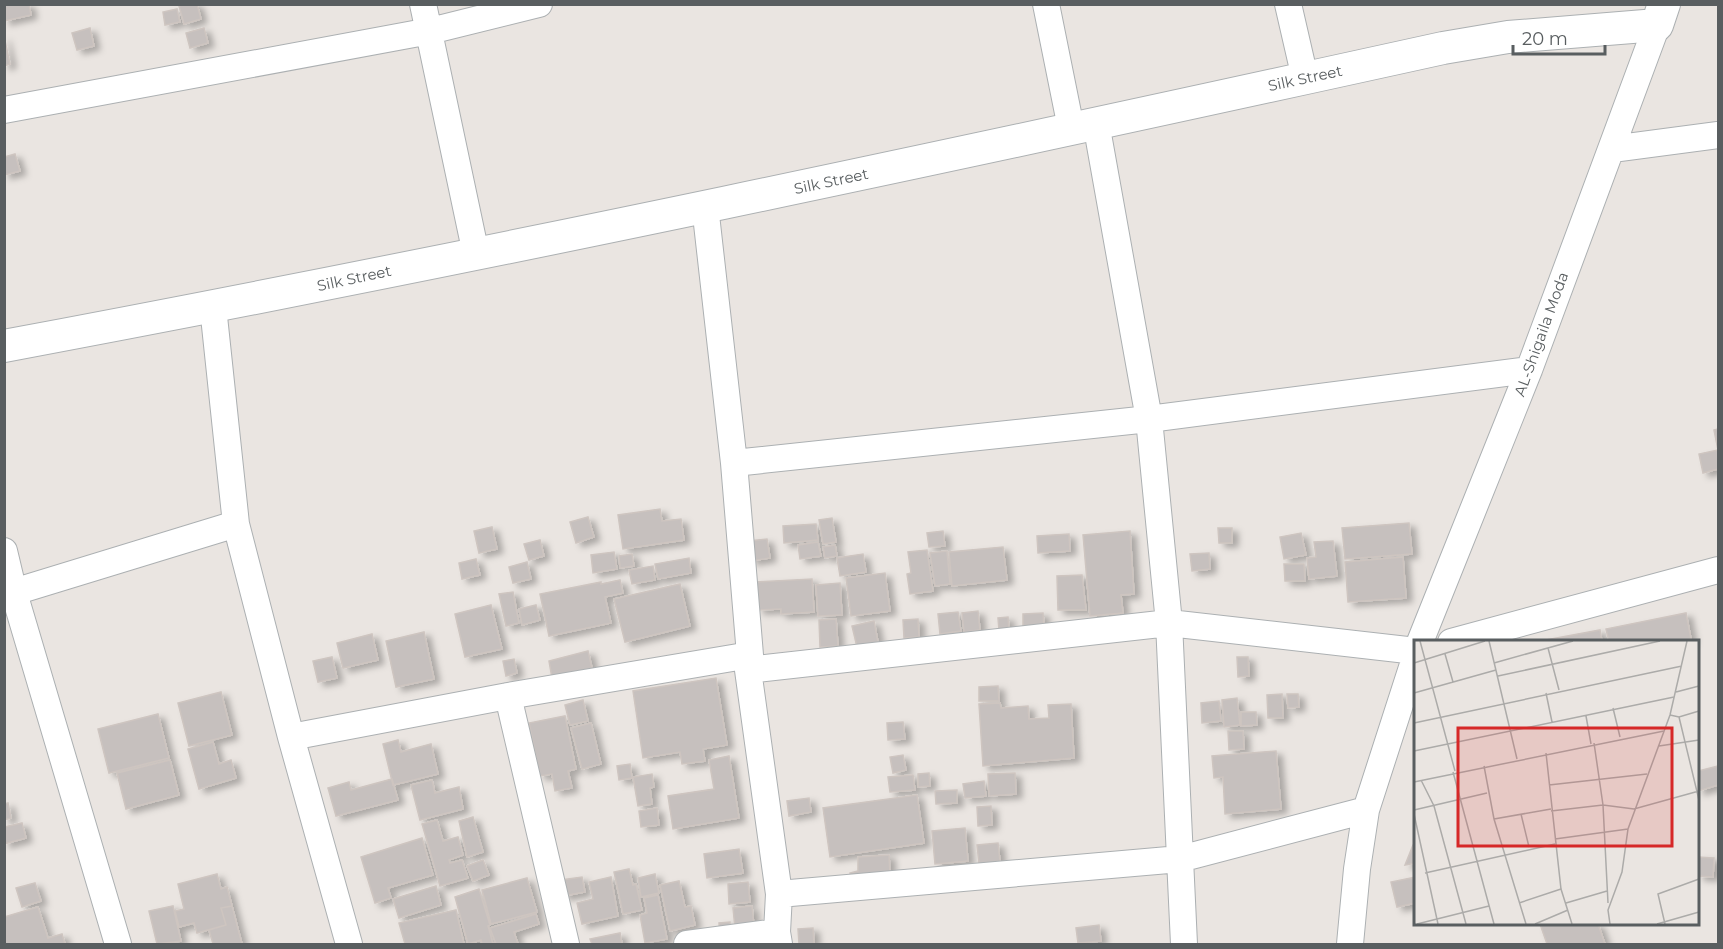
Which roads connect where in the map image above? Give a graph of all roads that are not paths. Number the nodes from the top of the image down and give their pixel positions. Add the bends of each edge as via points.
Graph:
1 (423, 4) edge
2 (539, 4) edge
3 (1046, 4) edge
4 (1287, 4) edge
5 (1661, 15) edge
6 (430, 30) junction
7 (1305, 78) junction
8 (4, 110) edge
9 (1084, 126) junction
10 (1719, 135) edge
11 (1612, 149) junction
12 (705, 206) junction
13 (476, 254) junction
14 (213, 307) junction
15 (4, 346) edge
16 (1529, 370) junction
17 (1149, 419) junction
18 (735, 463) junction
19 (236, 524) junction
20 (4, 551) edge
21 (1719, 570) edge
22 (9, 594) edge
23 (1169, 623) junction
24 (1421, 640) edge
25 (1458, 640) edge
26 (1414, 653) edge
27 (1414, 659) edge
28 (749, 662) junction
29 (508, 696) junction
30 (291, 737) junction
31 (1366, 810) junction
32 (1180, 859) junction
33 (779, 894) junction
34 (778, 938) edge
35 (118, 945) edge
36 (349, 945) edge
37 (566, 945) edge
38 (687, 945) edge
39 (1184, 945) edge
40 (1350, 945) edge

1 - 6 street
2 - 6 street
3 - 9 street
4 - 7 street
5 - 7 street, Silk Street via 1443,48
5 - 11 street, AL-Shigaila Moda
6 - 8 street
6 - 13 street
7 - 9 street, Silk Street
9 - 12 street, Silk Street
9 - 17 street
10 - 11 street
11 - 16 street, AL-Shigaila Moda
12 - 13 street, Silk Street
12 - 18 street
13 - 14 street, Silk Street
14 - 15 street, Silk Street
14 - 19 street
16 - 17 street
16 - 24 street, AL-Shigaila Moda
17 - 18 street
17 - 23 street
18 - 28 street
19 - 22 street
19 - 30 street
20 - 22 street
21 - 25 street
22 - 35 street
23 - 26 street
23 - 28 street
23 - 32 street
27 - 31 street
28 - 29 street
28 - 33 street
29 - 30 street
29 - 37 street
30 - 36 street
31 - 32 street
31 - 40 street
32 - 33 street
32 - 39 street
33 - 34 street
34 - 38 street

